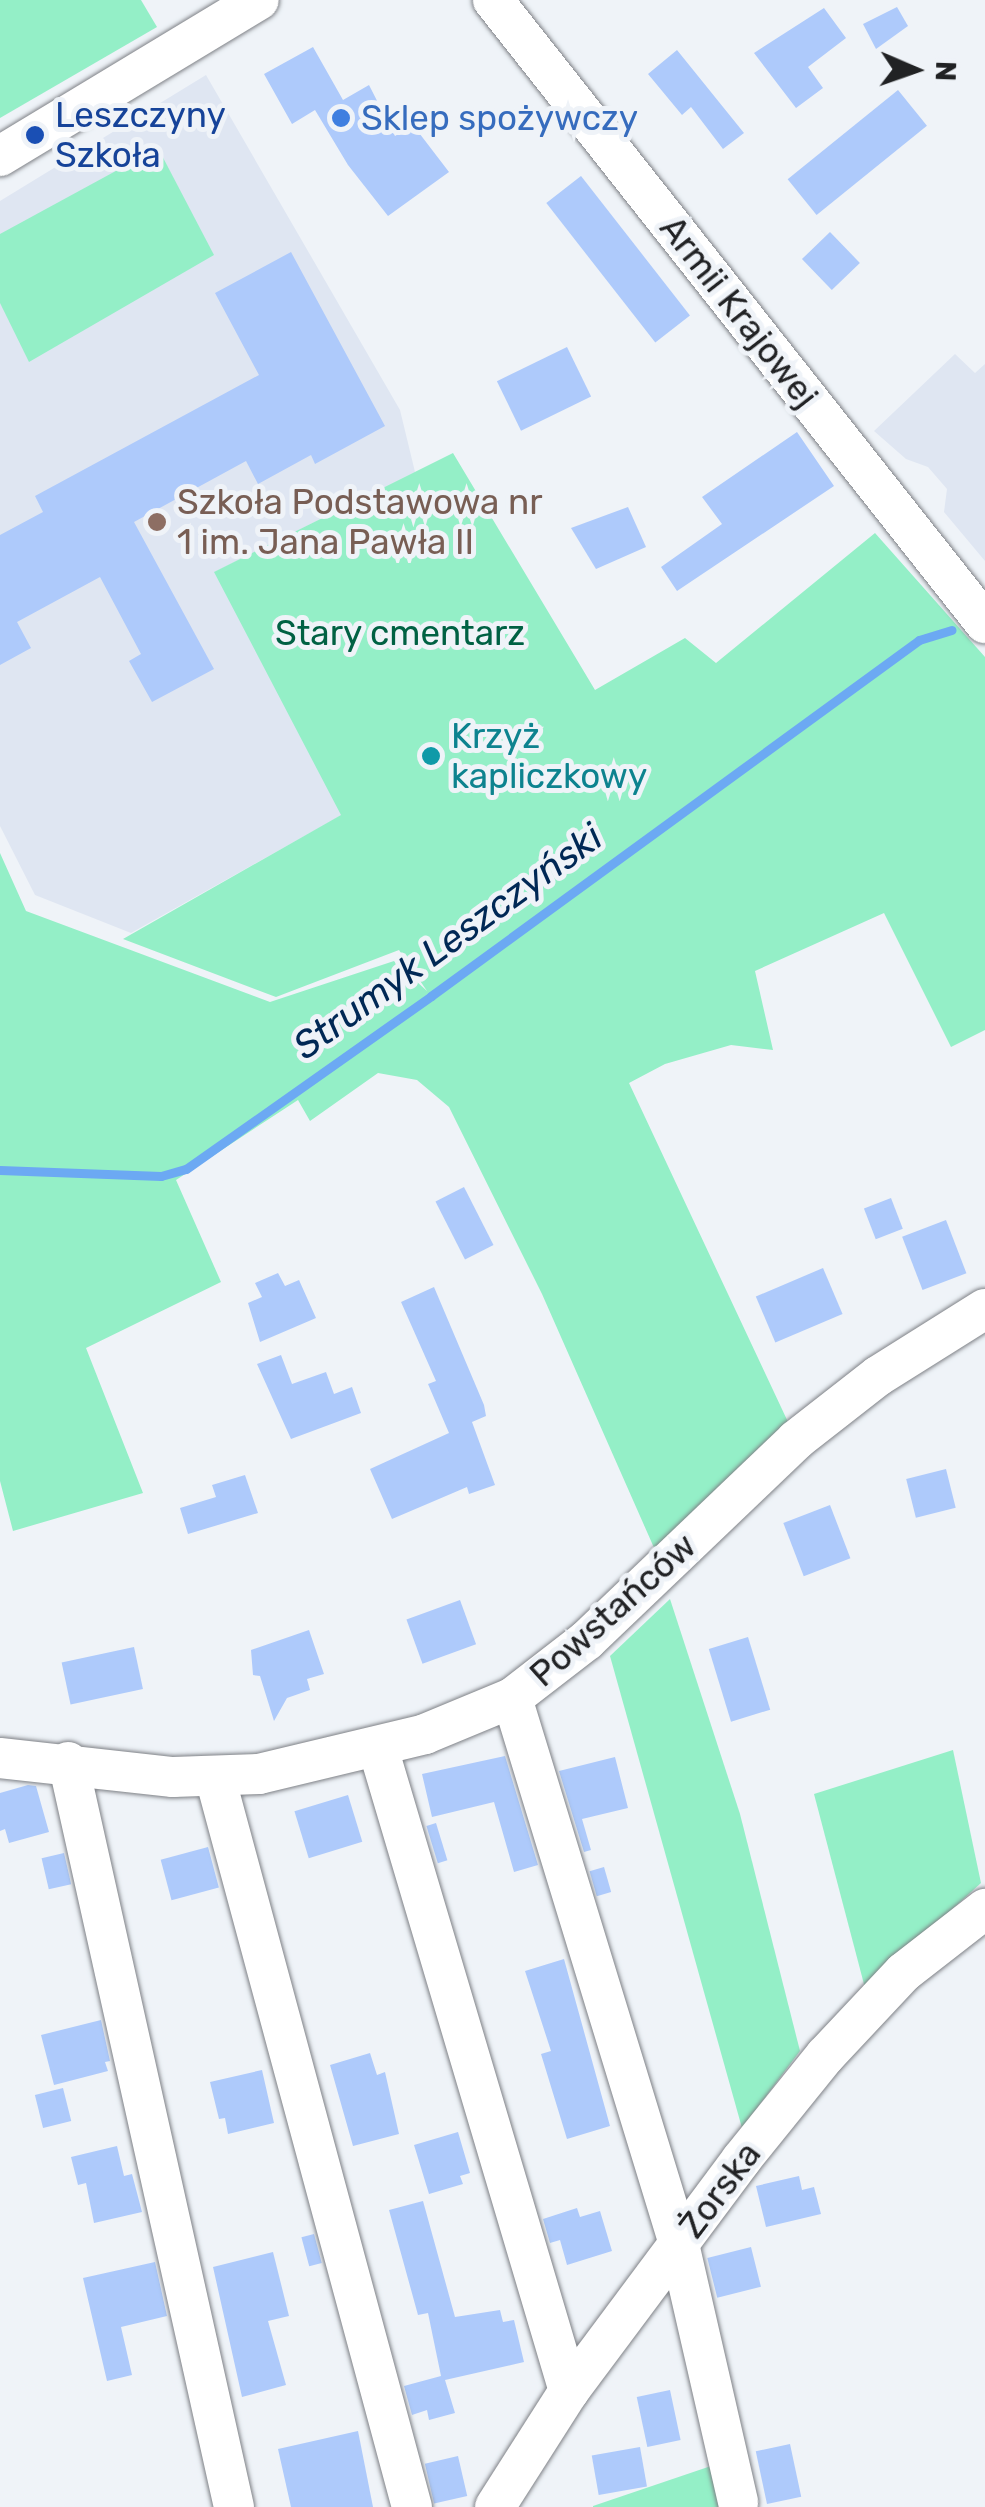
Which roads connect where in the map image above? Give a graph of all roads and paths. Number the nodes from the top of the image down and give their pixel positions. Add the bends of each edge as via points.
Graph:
1 (259, 0) edge
2 (493, 0) edge
3 (0, 156) edge
4 (985, 623) edge
5 (985, 1309) edge
6 (512, 1698) junction
7 (378, 1748) junction
8 (0, 1758) edge
9 (68, 1762) junction
10 (215, 1778) junction
11 (985, 1910) edge
12 (679, 2244) junction
13 (569, 2391) junction
14 (738, 2502) dead end
15 (234, 2507) edge
16 (412, 2507) edge
17 (495, 2507) edge

1 - 3 street
2 - 4 street, Armii Krajowej
5 - 6 street, Powstańców via 878,1376 796,1440 587,1640
6 - 7 street, Powstańców
6 - 12 street
7 - 10 street, Powstańców
7 - 13 street
8 - 9 street, Powstańców
9 - 10 street, Powstańców
9 - 15 street
10 - 16 street
11 - 12 street, Żorska via 904,1972 825,2056
12 - 13 street, Żorska
12 - 14 street
13 - 17 street, Żorska

